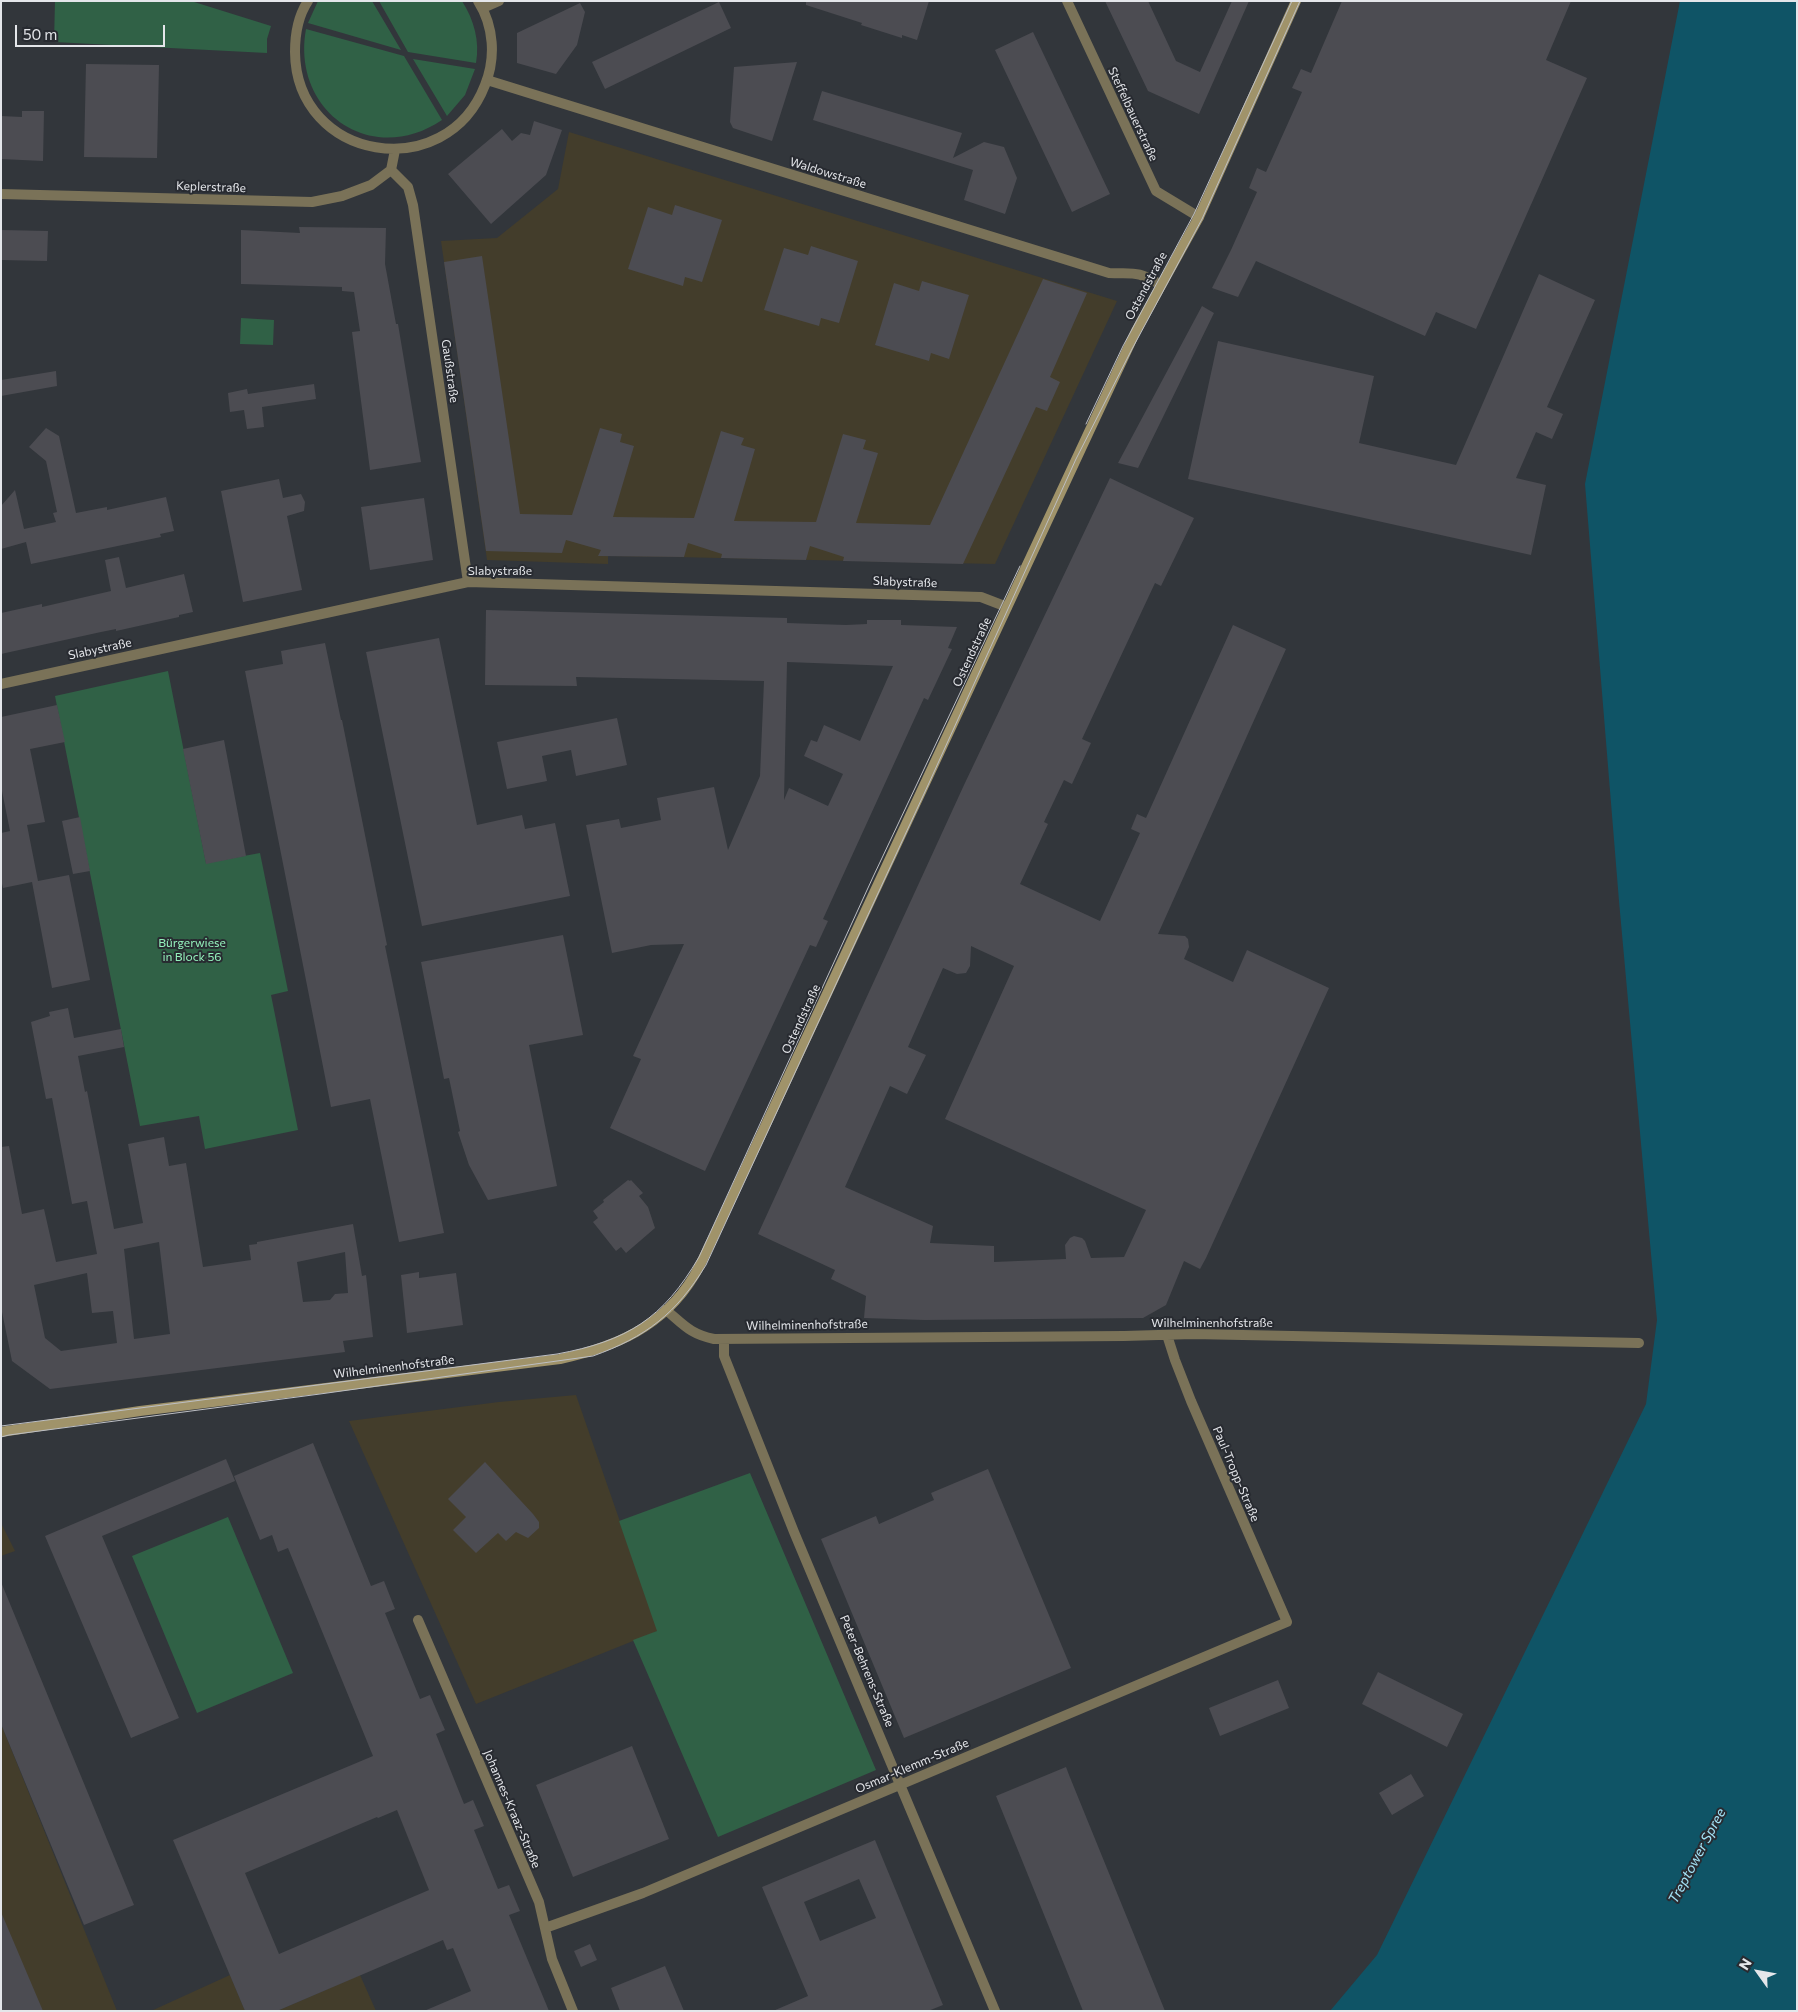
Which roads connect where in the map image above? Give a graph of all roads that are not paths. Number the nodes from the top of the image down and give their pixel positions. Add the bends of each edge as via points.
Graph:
1 (308, 1) edge
2 (499, 1) edge
3 (1067, 1) edge
4 (1296, 1) edge
5 (480, 5) edge
6 (488, 80) junction
7 (395, 150) junction
8 (391, 170) junction
9 (1, 194) edge
10 (1199, 217) junction
11 (1160, 285) junction
12 (468, 582) junction
13 (1007, 607) junction
14 (1, 684) edge
15 (666, 1310) junction
16 (1167, 1335) junction
17 (724, 1339) junction
18 (1639, 1342) dead end
19 (1, 1432) edge
20 (418, 1620) dead end
21 (1287, 1622) joint
22 (901, 1784) junction
23 (545, 1928) junction
24 (573, 2011) edge
25 (995, 2011) edge

1 - 7 street via 295,40 298,78 305,96 327,125 342,136 376,149
2 - 5 street
3 - 10 street, Steffelbauerstraße via 1156,191
4 - 10 street, Ostendstraße
5 - 6 street via 490,29 492,46
6 - 7 street via 475,107 452,130 425,145
6 - 11 street, Waldowstraße via 1109,273 1139,273
7 - 8 street
8 - 9 street, Keplerstraße via 371,185 342,196 312,202
8 - 12 street, Gaußstraße via 408,187 413,205
10 - 11 street, Ostendstraße
11 - 13 street, Ostendstraße
12 - 13 street, Slabystraße via 982,597
12 - 14 street, Slabystraße
13 - 15 street, Ostendstraße via 713,1238 686,1287
15 - 17 street, Wilhelminenhofstraße via 698,1336
15 - 19 street, Wilhelminenhofstraße via 642,1330 620,1342 560,1359 140,1411
16 - 17 street, Wilhelminenhofstraße
16 - 18 street, Wilhelminenhofstraße
16 - 21 street, Paul-Tropp-Straße via 1191,1401
17 - 22 street, Peter-Behrens-Straße via 724,1356 794,1532
20 - 23 street, Johannes-Kraaz-Straße via 539,1902
21 - 22 street, Osmar-Klemm-Straße
22 - 23 street, Osmar-Klemm-Straße via 643,1893
22 - 25 street, Peter-Behrens-Straße
23 - 24 street, Johannes-Kraaz-Straße via 552,1959

